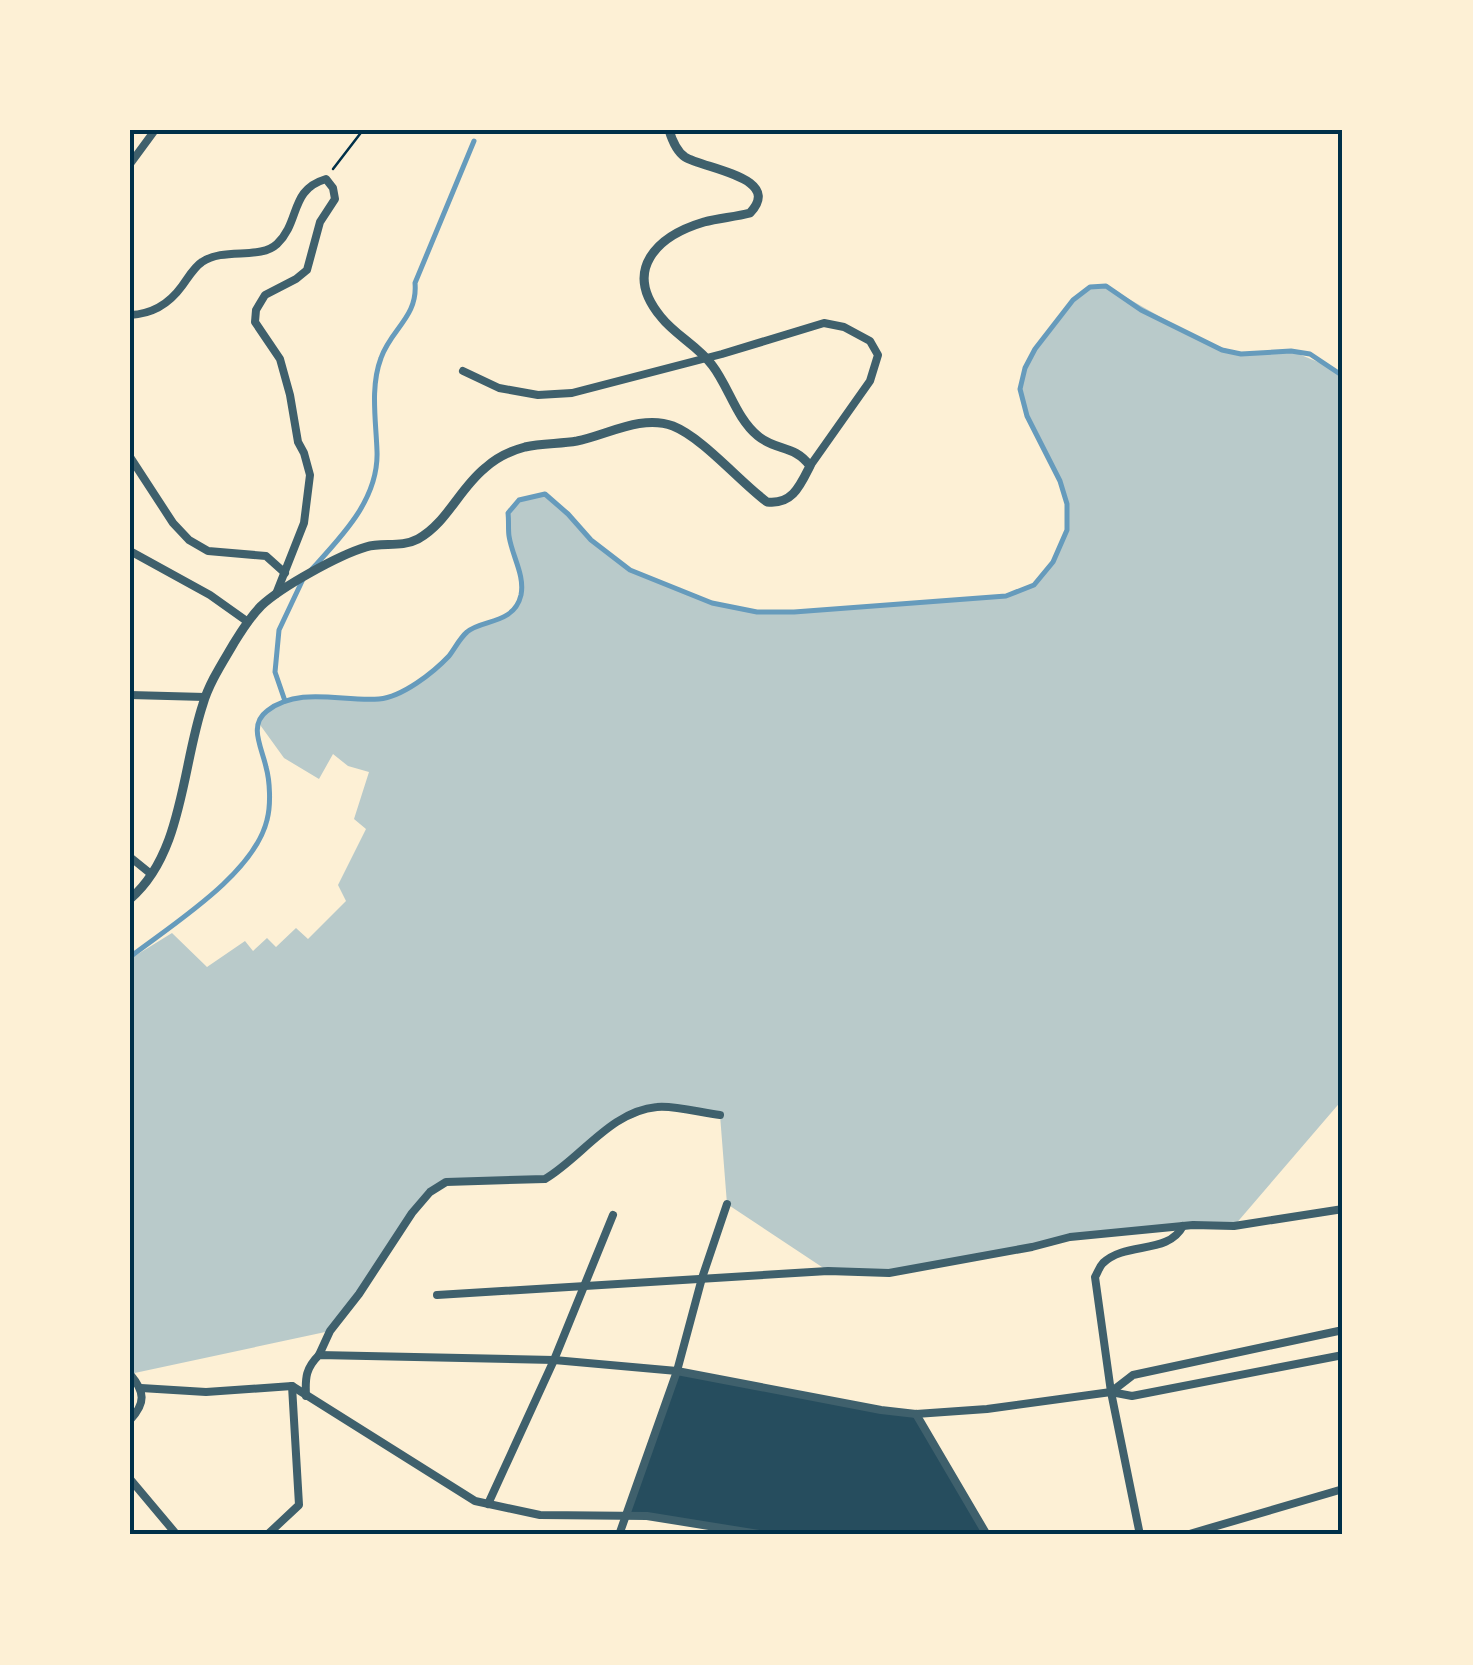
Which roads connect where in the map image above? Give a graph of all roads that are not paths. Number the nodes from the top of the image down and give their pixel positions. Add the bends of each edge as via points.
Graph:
1 (155, 130) edge
2 (670, 130) edge
3 (130, 164) edge
4 (130, 314) edge
5 (705, 358) junction
6 (463, 371) dead end
7 (130, 458) edge
8 (810, 466) junction
9 (130, 551) edge
10 (285, 572) junction
11 (276, 594) junction
12 (248, 622) junction
13 (130, 695) edge
14 (206, 697) junction
15 (130, 857) edge
16 (152, 874) junction
17 (130, 899) edge
18 (720, 1115) dead end
19 (726, 1204) dead end
20 (1343, 1209) edge
21 (613, 1215) dead end
22 (1183, 1226) junction
23 (702, 1278) junction
24 (584, 1286) junction
25 (437, 1295) dead end
26 (1343, 1330) edge
27 (319, 1355) junction
28 (1343, 1355) edge
29 (554, 1360) junction
30 (677, 1371) junction
31 (130, 1374) edge
32 (292, 1386) junction
33 (141, 1388) junction
34 (1111, 1392) junction
35 (306, 1396) junction
36 (916, 1414) junction
37 (130, 1420) edge
38 (130, 1479) edge
39 (1343, 1489) edge
40 (488, 1504) junction
41 (626, 1516) junction
42 (741, 1533) edge
43 (177, 1535) edge
44 (268, 1535) edge
45 (618, 1535) edge
46 (764, 1535) edge
47 (988, 1535) edge
48 (1140, 1535) edge
49 (1186, 1535) edge

1 - 3 street
2 - 5 street via 684,157 748,181 758,194 750,213 677,231 647,262 644,286 660,317
4 - 10 street via 162,307 202,261 274,247 306,188 326,178 333,188 335,199 320,222 307,270 265,294 256,310 255,322 280,359 310,475 304,522
5 - 6 street via 572,393 538,395 499,388
5 - 8 street via 750,429 802,455
5 - 8 street via 824,323 870,341 878,354 870,381
7 - 10 street via 189,540 208,551 266,556
8 - 11 street via 796,492 774,503 668,424 641,423 526,447 488,466 414,542 352,551
9 - 12 street
10 - 11 street
11 - 12 street
12 - 14 street
13 - 14 street
14 - 16 street via 168,846
15 - 16 street
16 - 17 street
18 - 27 street via 658,1106 602,1132 545,1180 446,1182 412,1214
19 - 23 street
20 - 22 street via 1234,1226
21 - 24 street
22 - 23 street via 1070,1237 890,1273
22 - 34 street via 1177,1238 1104,1262 1095,1277
23 - 24 street
23 - 30 street
24 - 25 street
24 - 29 street
26 - 34 street via 1133,1375
27 - 29 street
27 - 35 street via 305,1374
28 - 34 street via 1132,1396
29 - 30 street
29 - 40 street
30 - 36 street
30 - 41 street
31 - 33 street
32 - 33 street
32 - 35 street
32 - 44 street via 299,1505
33 - 37 street via 139,1410
34 - 36 street
34 - 48 street
35 - 40 street
36 - 47 street
38 - 43 street
39 - 49 street
40 - 41 street via 540,1515
41 - 42 street
41 - 45 street
42 - 46 street

